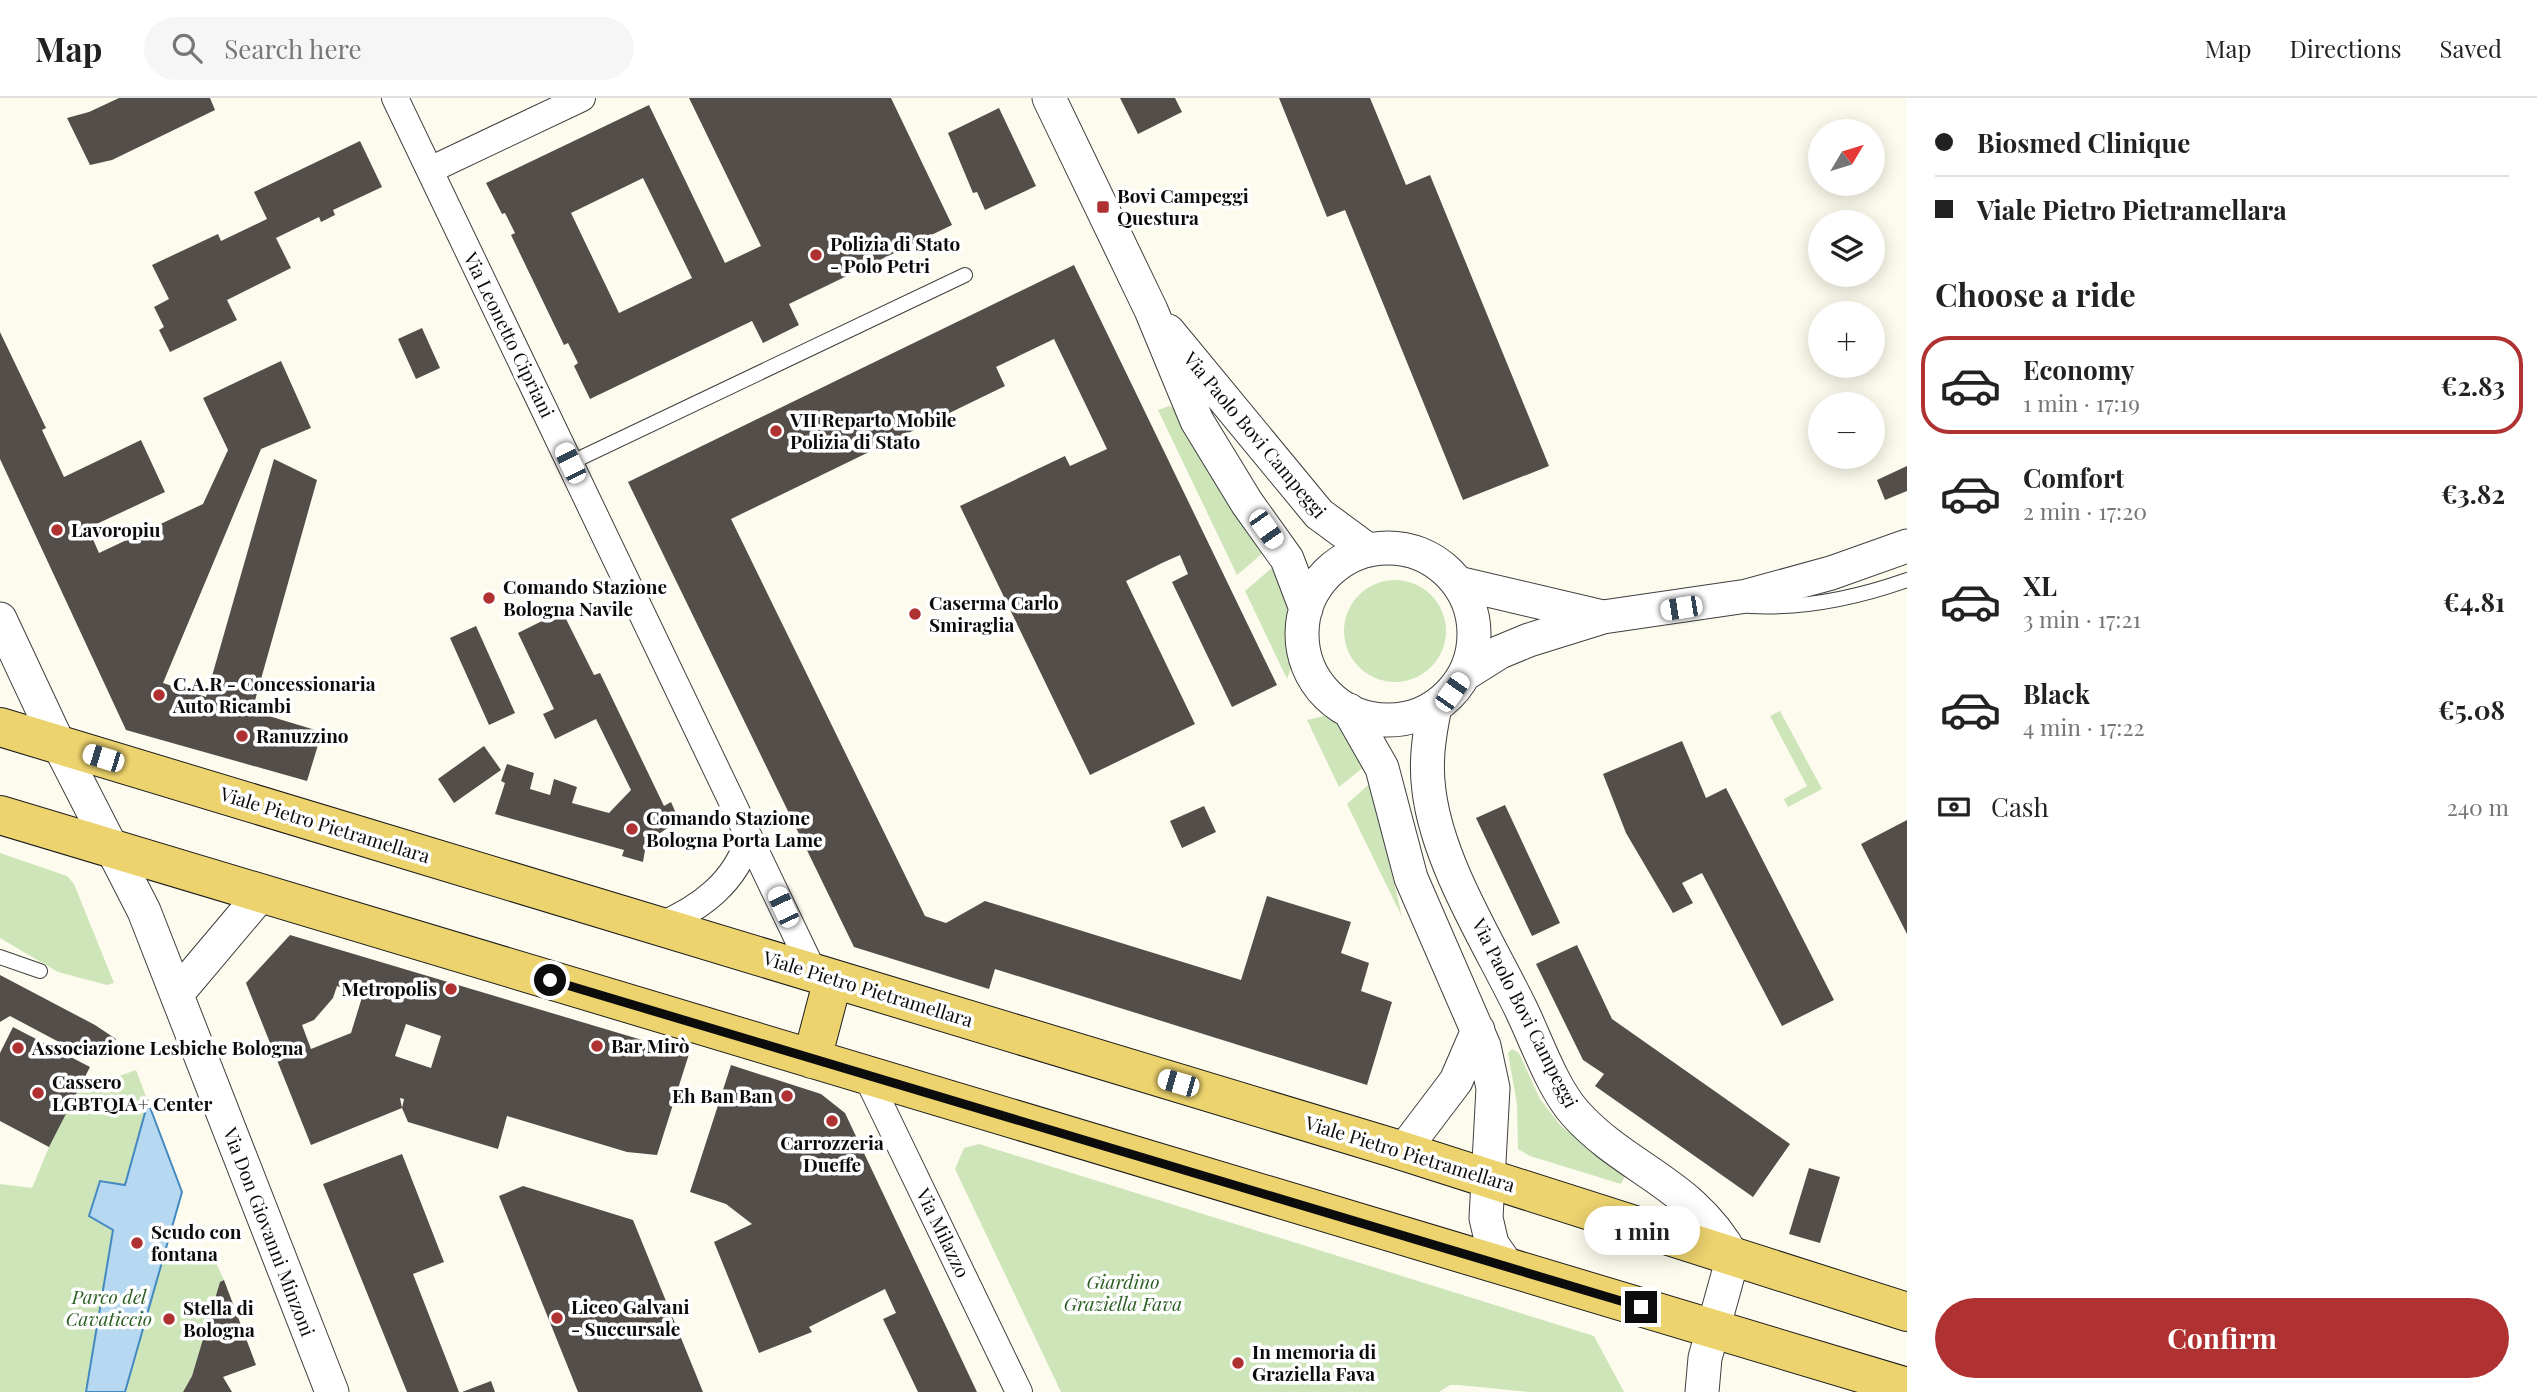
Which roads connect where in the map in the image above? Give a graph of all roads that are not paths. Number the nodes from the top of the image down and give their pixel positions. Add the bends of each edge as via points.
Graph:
1 (395, 98) edge
2 (582, 98) edge
3 (1049, 98) edge
4 (430, 170) junction
5 (965, 275) dead end
6 (1151, 310) junction
7 (570, 463) junction
8 (1907, 547) edge
9 (1368, 550) junction
10 (1907, 580) edge
11 (1458, 583) junction
12 (1707, 604) junction
13 (1306, 609) junction
14 (1603, 617) junction
15 (0, 619) edge
16 (1465, 674) junction
17 (1435, 706) junction
18 (1349, 710) junction
19 (0, 727) edge
20 (59, 745) junction
21 (0, 815) edge
22 (749, 837) junction
23 (113, 848) junction
24 (262, 893) junction
25 (659, 926) junction
26 (0, 957) edge
27 (40, 971) dead end
28 (824, 976) junction
29 (177, 994) junction
30 (1478, 1030) junction
31 (812, 1059) junction
32 (866, 1075) junction
33 (1403, 1151) junction
34 (1489, 1179) junction
35 (1734, 1257) junction
36 (1508, 1267) junction
37 (1907, 1312) edge
38 (1714, 1329) junction
39 (1907, 1387) edge
40 (332, 1392) edge
41 (1019, 1392) edge
42 (1702, 1392) edge

1 - 4 street, Via Leonetto Cipriani
2 - 4 street
3 - 6 street, Via Paolo Bovi Campeggi
4 - 7 street, Via Leonetto Cipriani
5 - 7 lane
6 - 9 street, Via Paolo Bovi Campeggi via 1318,514
6 - 13 street, Via Paolo Bovi Campeggi via 1197,421 1287,559
7 - 22 street, Via Leonetto Cipriani
8 - 12 street via 1800,583
9 - 11 street via 1418,553 1440,565
9 - 13 street via 1329,571
10 - 12 lane via 1814,604
11 - 14 street
11 - 16 street via 1474,627 1473,652
12 - 14 street
13 - 18 street via 1304,644 1314,678
14 - 16 street via 1500,652
15 - 20 street, Via Don Giovanni Minzoni
16 - 17 street
17 - 18 street via 1393,720
17 - 35 street, Via Paolo Bovi Campeggi via 1427,747 1429,792 1439,832 1550,1070 1573,1111 1703,1212
18 - 30 street via 1382,768 1411,878
19 - 20 main road, Viale Pietro Pietramellara
20 - 23 street, Via Don Giovanni Minzoni
20 - 25 main road, Viale Pietro Pietramellara
21 - 23 main road
22 - 25 street via 743,858 705,902
22 - 28 street, Via Leonetto Cipriani
23 - 24 main road
23 - 29 street, Via Don Giovanni Minzoni
24 - 29 street
24 - 31 main road
25 - 28 main road, Viale Pietro Pietramellara
26 - 27 lane
28 - 31 main road
28 - 33 main road, Viale Pietro Pietramellara
29 - 40 street, Via Don Giovanni Minzoni
30 - 33 street via 1456,1081
30 - 34 street via 1493,1088
31 - 32 main road
32 - 36 main road
32 - 41 street, Via Milazzo
33 - 34 main road, Viale Pietro Pietramellara
34 - 35 main road, Viale Pietro Pietramellara
34 - 36 street via 1486,1219 1492,1244
35 - 37 main road, Viale Pietro Pietramellara
35 - 38 street
36 - 38 main road
38 - 39 main road
38 - 42 street

